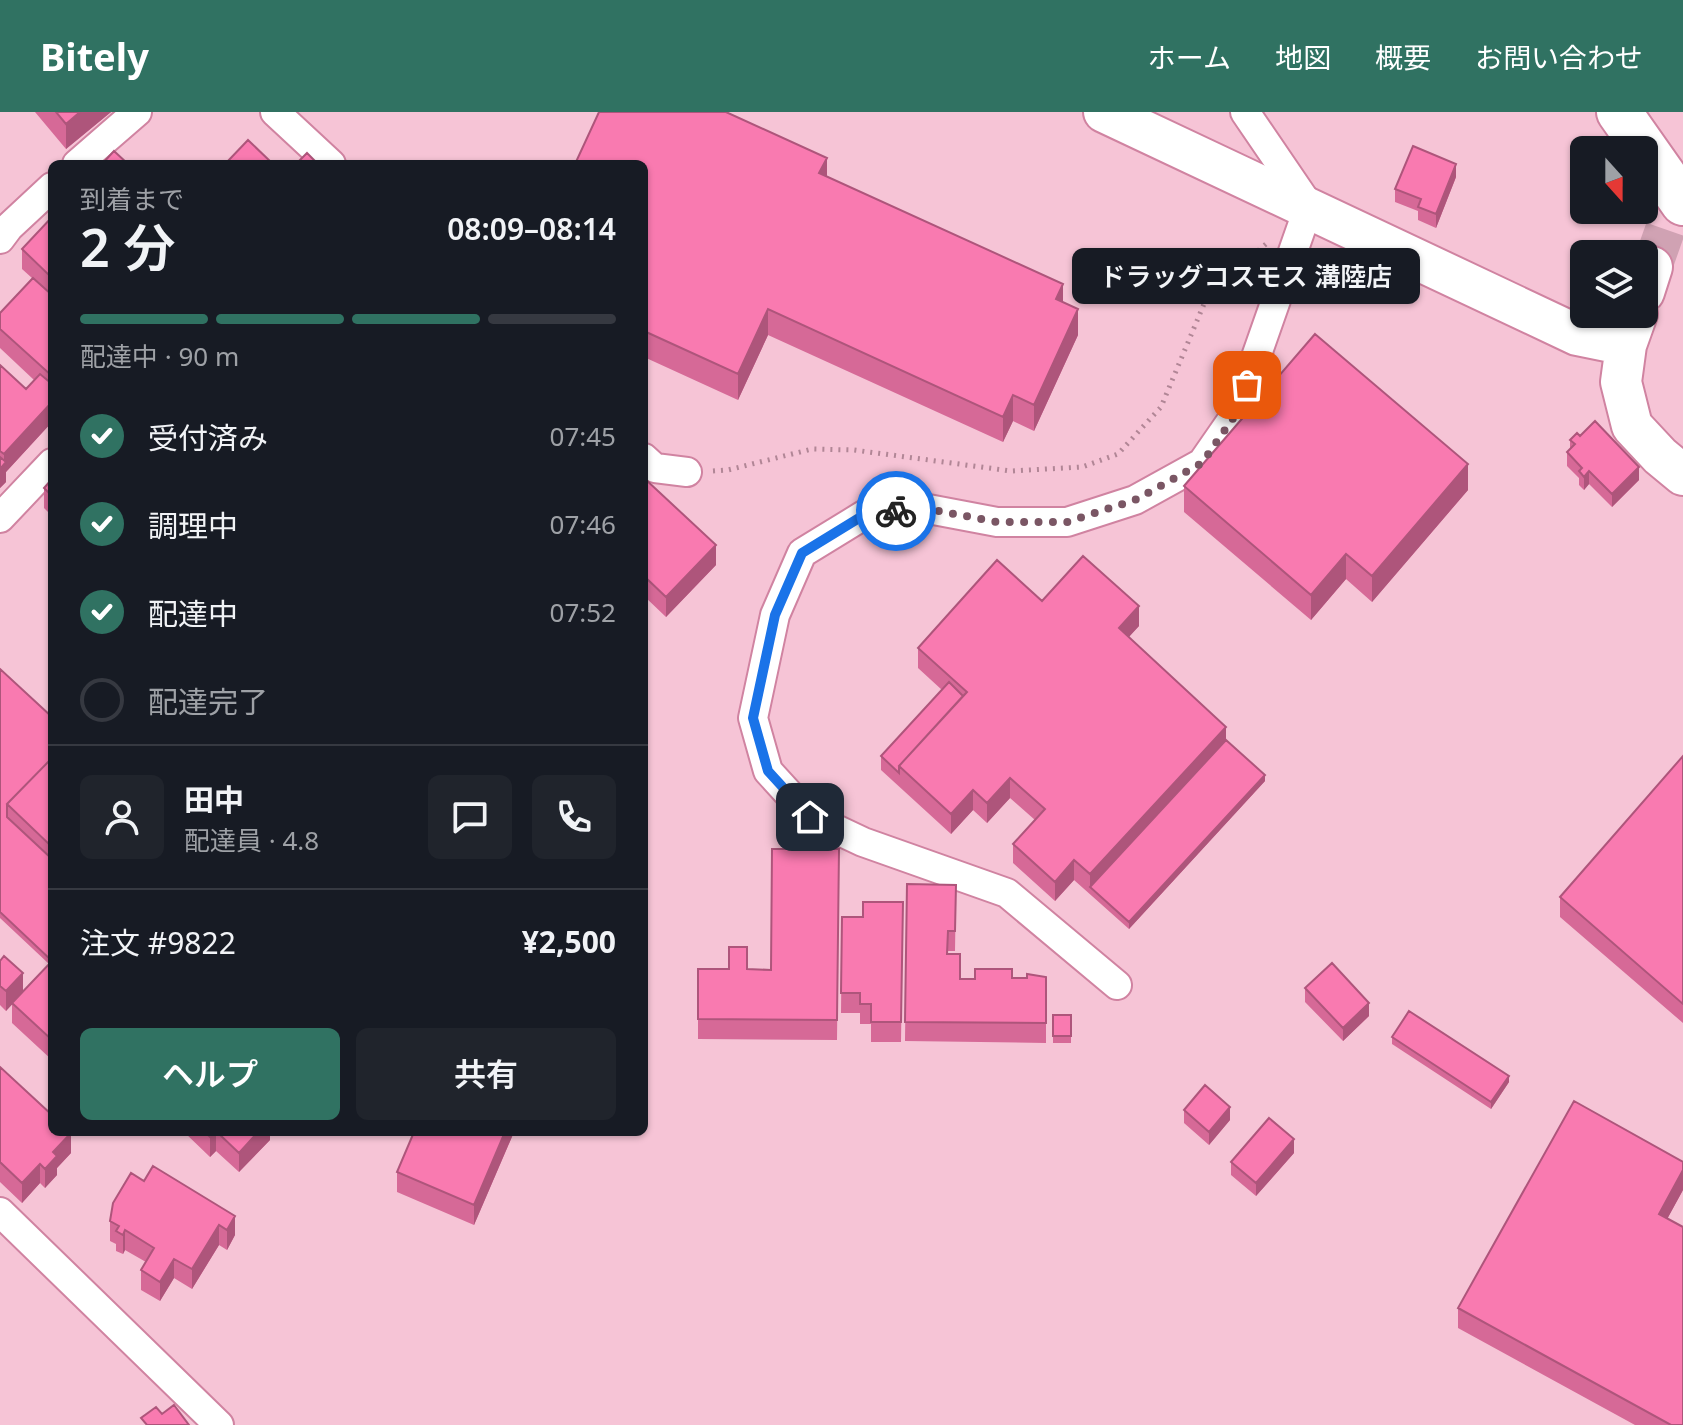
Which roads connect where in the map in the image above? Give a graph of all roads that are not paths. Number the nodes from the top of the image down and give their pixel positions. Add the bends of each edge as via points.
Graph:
1 (137, 112) edge
2 (275, 112) edge
3 (1104, 112) edge
4 (1245, 112) edge
5 (1619, 112) edge
6 (82, 160) edge
7 (327, 160) edge
8 (48, 191) edge
9 (1683, 203) edge
10 (1309, 206) junction
11 (0, 239) edge
12 (1632, 330) edge
13 (648, 462) edge
14 (48, 467) edge
15 (687, 472) road end
16 (1683, 475) edge
17 (0, 518) edge
18 (1117, 985) dead end
19 (0, 1212) edge
20 (219, 1425) edge

1 - 6 street
2 - 7 street
3 - 10 street
4 - 10 street
5 - 9 highway
8 - 11 street
10 - 12 street via 1577,335
10 - 18 street via 1236,414 1202,463 1135,500 1067,522 997,522 923,508 864,515 802,553 775,615 753,718 768,771 810,817 863,842 1007,893
12 - 16 street via 1621,382 1632,426
13 - 15 street via 655,468
14 - 17 street
19 - 20 street

